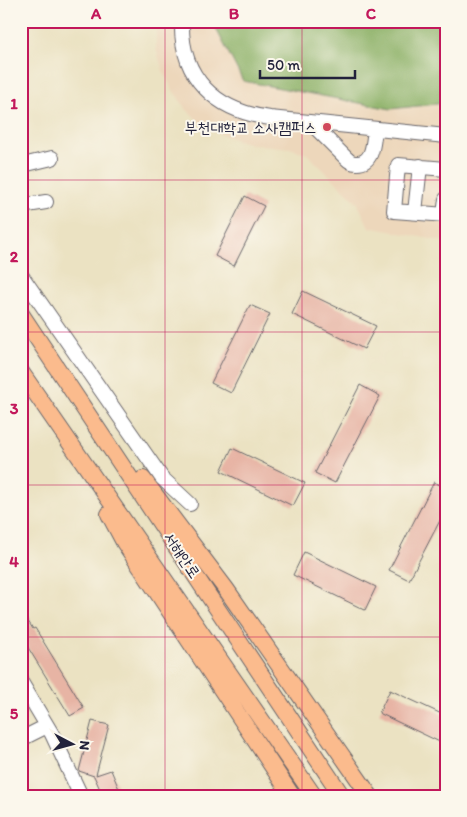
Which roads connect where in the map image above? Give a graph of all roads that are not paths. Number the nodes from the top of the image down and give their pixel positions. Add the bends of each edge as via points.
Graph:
1 (182, 21) edge
2 (310, 122) junction
3 (375, 129) junction
4 (446, 136) edge
5 (52, 158) dead end
6 (420, 166) junction
7 (21, 167) edge
8 (446, 169) edge
9 (446, 199) edge
10 (46, 202) dead end
11 (21, 206) edge
12 (414, 212) junction
13 (445, 215) edge
14 (21, 275) edge
15 (21, 314) edge
16 (21, 372) edge
17 (85, 410) junction
18 (60, 427) junction
19 (190, 504) dead end
20 (21, 682) edge
21 (47, 726) junction
22 (21, 739) edge
23 (81, 796) edge
24 (292, 796) edge
25 (314, 796) edge
26 (342, 796) edge
27 (370, 796) edge

1 - 2 street via 185,53 195,75 215,98 246,114
2 - 3 street
2 - 3 street via 350,162 355,163 367,160 370,155
3 - 4 street
5 - 7 street
6 - 8 street
6 - 12 street
6 - 12 street via 398,165 394,210
9 - 13 street
10 - 11 street
12 - 13 street
14 - 19 street via 162,478
15 - 17 main road, 서해안로
16 - 18 main road, 서해안로
17 - 26 main road, 서해안로
17 - 27 main road via 145,481 226,589
18 - 24 main road via 124,542
18 - 25 main road, 서해안로
20 - 21 street
21 - 22 street
21 - 23 street

